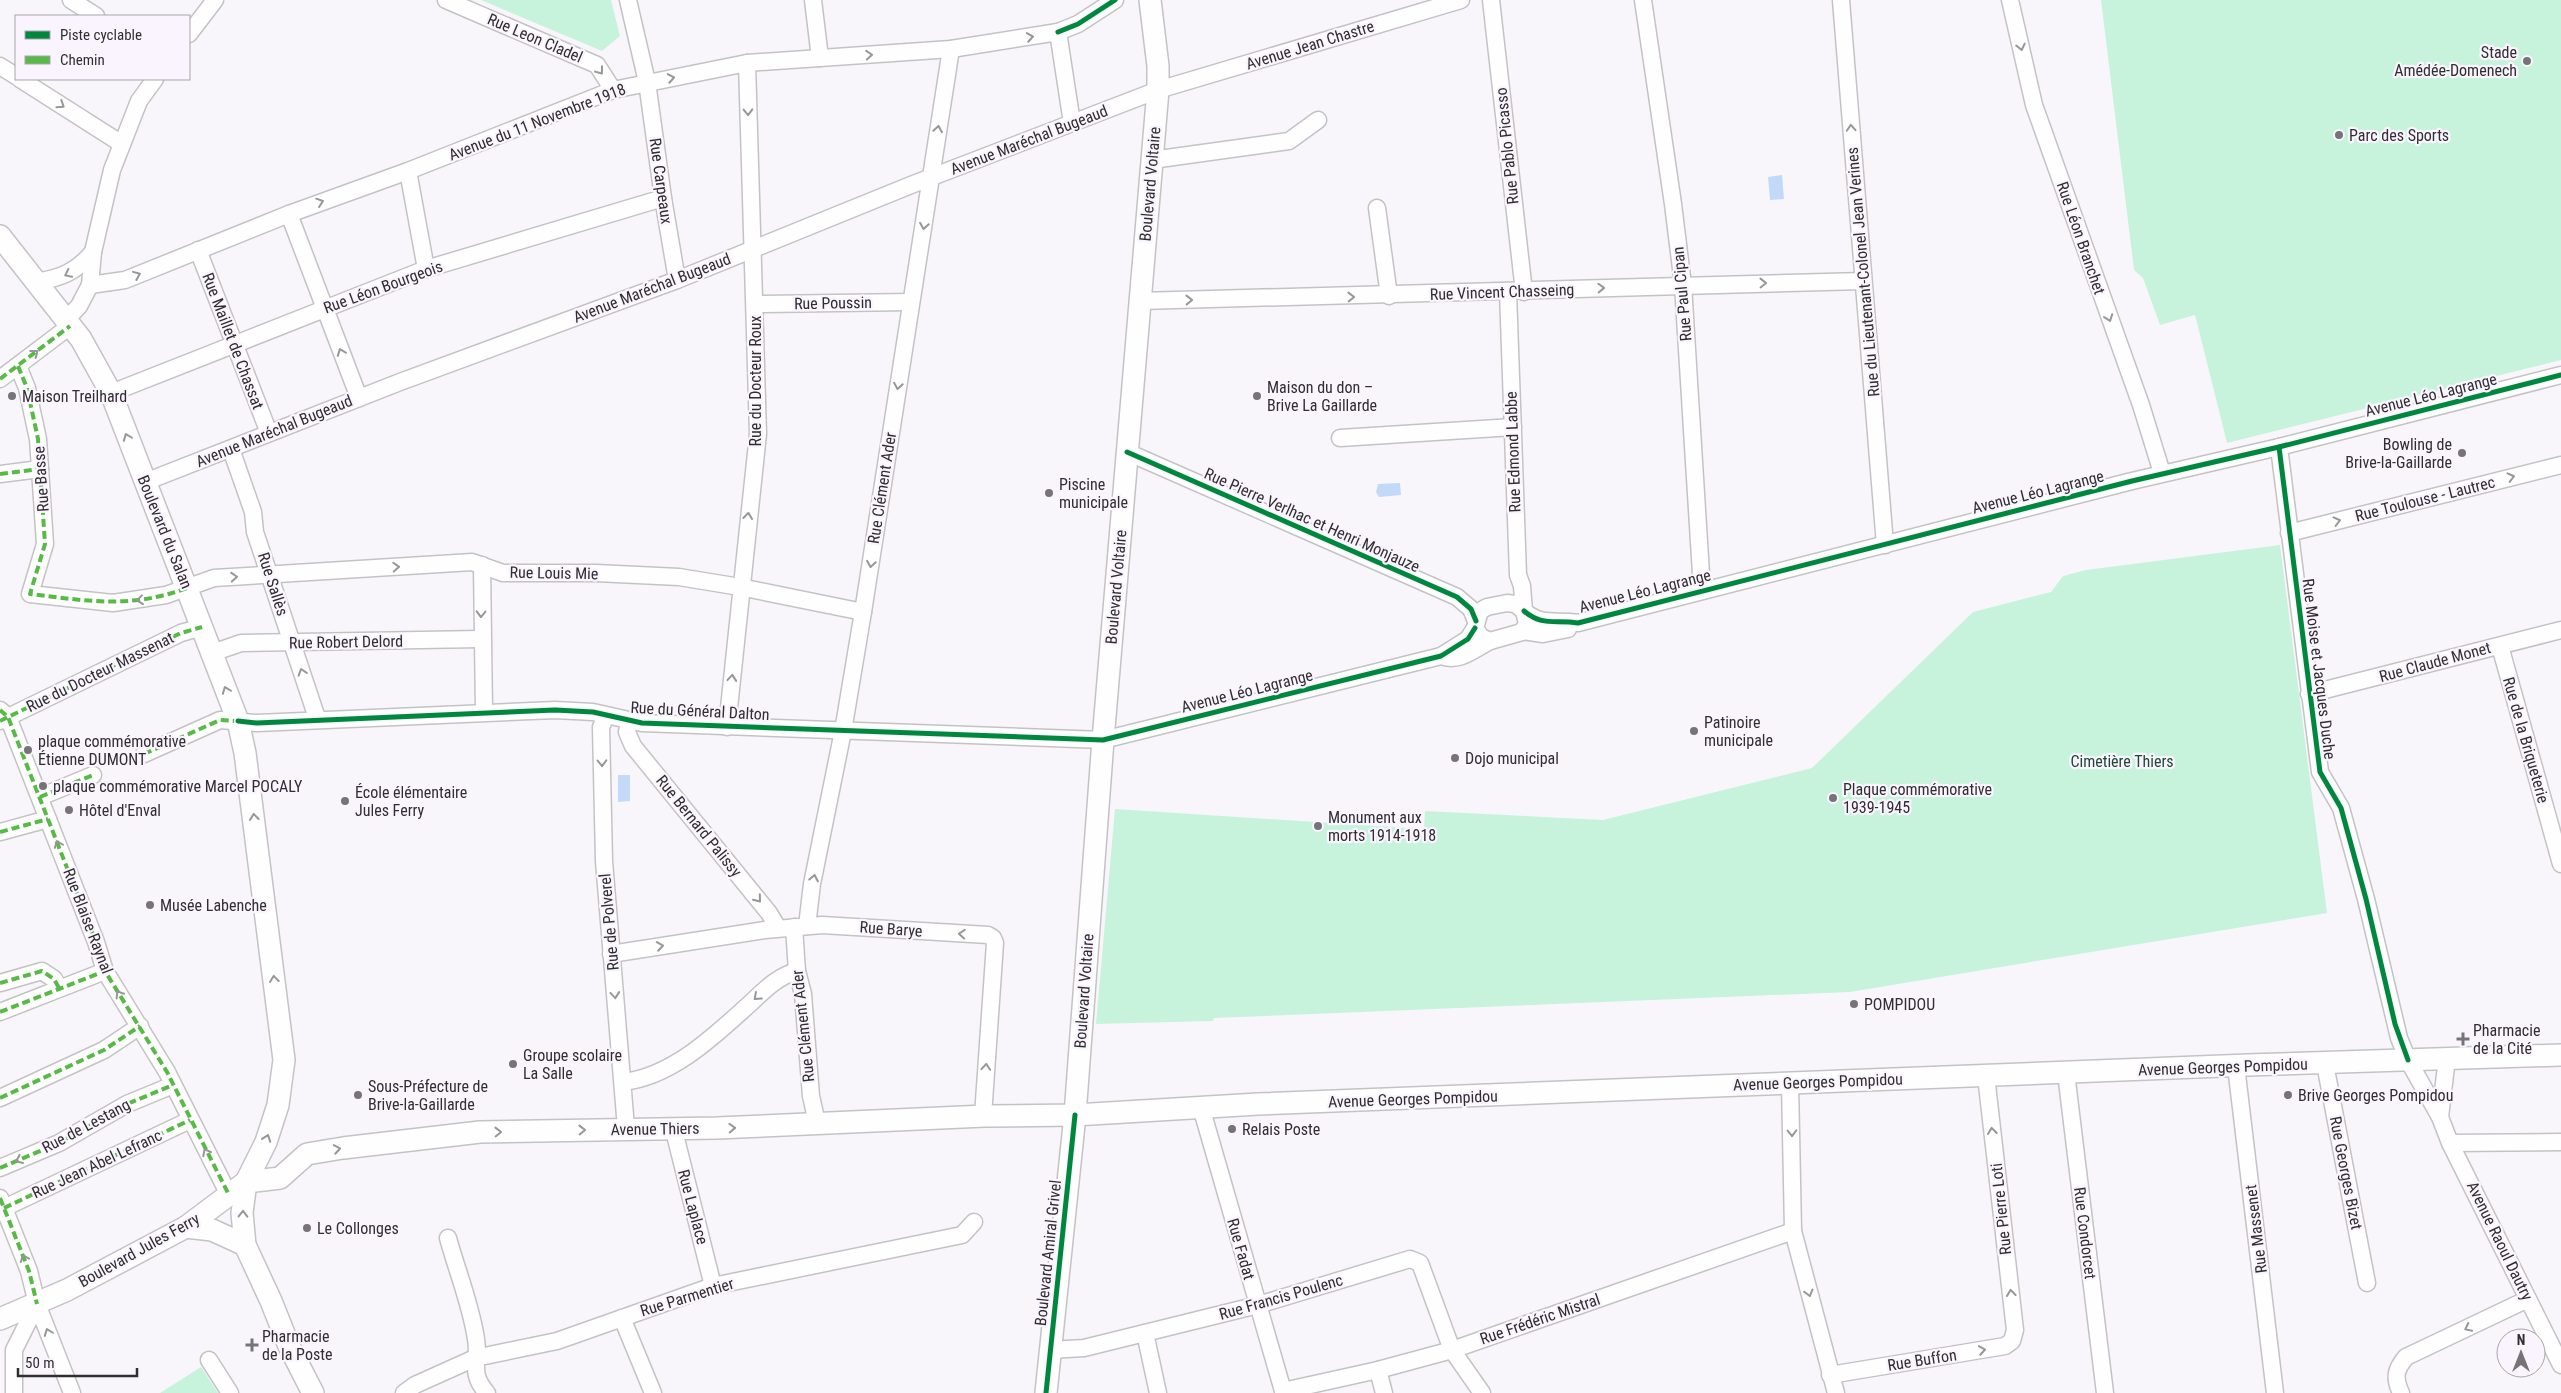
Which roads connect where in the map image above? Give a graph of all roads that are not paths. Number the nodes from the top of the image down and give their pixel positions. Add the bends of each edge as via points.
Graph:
1 (71, 0) edge
2 (215, 0) edge
3 (446, 0) edge
4 (628, 0) edge
5 (814, 0) edge
6 (1115, 0) edge
7 (1150, 0) edge
8 (1461, 0) edge
9 (1490, 0) edge
10 (1643, 0) edge
11 (1841, 0) edge
12 (2010, 0) edge
13 (94, 15) edge
14 (1058, 32) junction
15 (190, 33) edge
16 (951, 49) junction
17 (820, 58) junction
18 (747, 63) junction
19 (0, 66) edge
20 (15, 75) edge
21 (22, 80) edge
22 (154, 80) edge
23 (647, 82) junction
24 (613, 90) junction
25 (1158, 90) junction
26 (1318, 120) dead end
27 (1072, 123) junction
28 (122, 144) junction
29 (1152, 160) junction
30 (408, 171) junction
31 (931, 177) junction
32 (663, 198) junction
33 (1377, 208) dead end
34 (289, 214) junction
35 (0, 236) edge
36 (752, 249) junction
37 (198, 250) junction
38 (94, 252) junction
39 (426, 269) junction
40 (677, 280) junction
41 (1863, 281) junction
42 (36, 282) junction
43 (90, 285) junction
44 (1683, 285) junction
45 (1516, 292) junction
46 (1389, 296) junction
47 (1140, 301) junction
48 (911, 302) junction
49 (755, 304) junction
50 (325, 308) junction
51 (68, 323) junction
52 (234, 344) junction
53 (18, 366) junction
54 (2561, 375) edge
55 (0, 379) edge
56 (110, 393) junction
57 (359, 398) junction
58 (1513, 427) junction
59 (269, 433) junction
60 (1340, 438) dead end
61 (2279, 447) junction
62 (231, 449) junction
63 (1127, 452) junction
64 (2561, 465) edge
65 (40, 469) junction
66 (2162, 473) junction
67 (0, 474) edge
68 (145, 482) junction
69 (2289, 533) junction
70 (1885, 545) junction
71 (482, 565) junction
72 (269, 574) junction
73 (1518, 575) junction
74 (740, 587) junction
75 (186, 588) junction
76 (1702, 590) junction
77 (30, 594) joint
78 (1507, 603) junction
79 (1524, 610) junction
80 (863, 612) junction
81 (1578, 623) junction
82 (1476, 625) junction
83 (202, 626) junction
84 (2561, 630) edge
85 (1522, 631) junction
86 (481, 639) junction
87 (1490, 641) junction
88 (292, 643) junction
89 (2500, 646) junction
90 (212, 653) junction
91 (1441, 656) junction
92 (2309, 694) junction
93 (484, 712) junction
94 (3, 716) edge
95 (606, 716) junction
96 (317, 718) junction
97 (238, 721) junction
98 (629, 721) junction
99 (728, 727) junction
100 (843, 730) junction
101 (1103, 740) junction
102 (246, 753) joint
103 (144, 754) dead end
104 (93, 775) dead end
105 (40, 797) junction
106 (48, 819) junction
107 (0, 832) edge
108 (2561, 864) edge
109 (793, 927) junction
110 (611, 954) junction
111 (105, 971) junction
112 (797, 971) junction
113 (0, 983) edge
114 (59, 988) junction
115 (0, 1012) edge
116 (140, 1026) junction
117 (2561, 1055) edge
118 (2448, 1058) junction
119 (2408, 1060) junction
120 (2325, 1064) junction
121 (2236, 1066) junction
122 (2066, 1072) junction
123 (1986, 1076) junction
124 (623, 1082) junction
125 (1790, 1084) junction
126 (173, 1085) junction
127 (0, 1098) edge
128 (1201, 1107) junction
129 (1075, 1115) junction
130 (983, 1116) junction
131 (2440, 1117) junction
132 (190, 1120) junction
133 (817, 1124) junction
134 (673, 1127) junction
135 (626, 1128) junction
136 (2561, 1142) edge
137 (2450, 1143) junction
138 (0, 1168) edge
139 (238, 1188) junction
140 (3, 1211) edge
141 (974, 1222) dead end
142 (186, 1227) junction
143 (1793, 1231) junction
144 (448, 1238) dead end
145 (245, 1245) junction
146 (2367, 1283) dead end
147 (713, 1286) junction
148 (2528, 1299) junction
149 (37, 1304) junction
150 (1258, 1305) junction
151 (622, 1318) junction
152 (0, 1319) edge
153 (1145, 1333) junction
154 (2012, 1341) joint
155 (7, 1346) edge
156 (1050, 1350) junction
157 (1452, 1350) junction
158 (475, 1358) junction
159 (209, 1360) dead end
160 (2561, 1365) edge
161 (1378, 1370) junction
162 (1830, 1375) junction
163 (1283, 1391) joint
164 (14, 1393) edge
165 (72, 1393) edge
166 (230, 1393) edge
167 (313, 1393) edge
168 (404, 1393) edge
169 (486, 1393) edge
170 (653, 1393) edge
171 (1046, 1393) edge
172 (1158, 1393) edge
173 (1384, 1393) edge
174 (1482, 1393) edge
175 (1836, 1393) edge
176 (2105, 1393) edge
177 (2275, 1393) edge
178 (2402, 1393) edge

1 - 13 street
2 - 15 street
3 -> 24 street, Rue Leon Cladel via 597,65
4 - 23 street, Rue Carpeaux
5 - 17 street
6 - 14 street, Avenue du 11 Novembre 1918 via 1078,24
7 - 25 main road, Boulevard Voltaire
8 - 25 street, Avenue Jean Chastre
9 - 45 street, Rue Pablo Picasso
10 - 44 street, Rue Paul Cipan
41 -> 11 street, Rue du Lieutenant-Colonel Jean Verines
12 -> 66 street, Rue Léon Branchet via 2034,105 2141,405
16 -> 14 street, Avenue du 11 Novembre 1918
14 - 27 street
17 -> 16 street, Avenue du 11 Novembre 1918
31 -> 16 street, Rue Clément Ader
17 - 18 street, Avenue du 11 Novembre 1918
23 -> 18 street, Avenue du 11 Novembre 1918
18 -> 36 street, Rue du Docteur Roux
19 - 20 street
21 -> 28 street
22 - 28 street via 139,102
23 - 24 street, Avenue du 11 Novembre 1918
23 - 32 street, Rue Carpeaux
24 - 30 street, Avenue du 11 Novembre 1918
25 - 27 street, Avenue Maréchal Bugeaud
25 - 29 main road, Boulevard Voltaire
26 - 29 street via 1289,141
27 - 31 street, Avenue Maréchal Bugeaud
28 - 38 street via 112,170
29 - 47 main road, Boulevard Voltaire
34 -> 30 street, Avenue du 11 Novembre 1918
30 - 39 street
31 - 36 street, Avenue Maréchal Bugeaud
31 -> 48 street, Rue Clément Ader
32 - 39 street, Rue Léon Bourgeois
32 - 40 street, Rue Carpeaux
33 - 46 street
34 - 37 street, Avenue du 11 Novembre 1918
34 - 50 street
35 - 42 main road, Boulevard du Salan
36 - 40 street, Avenue Maréchal Bugeaud
36 - 49 street, Rue du Docteur Roux
43 -> 37 street, Avenue du 11 Novembre 1918 via 125,280
37 - 52 street, Rue Maillet de Chassat
38 -> 42 street via 70,274
38 - 43 street
39 - 50 street, Rue Léon Bourgeois
40 - 57 street, Avenue Maréchal Bugeaud
44 -> 41 street, Rue Vincent Chasseing
41 - 70 street, Rue du Lieutenant-Colonel Jean Verines
42 - 51 main road, Boulevard du Salan
43 - 51 street
45 -> 44 street, Rue Vincent Chasseing
44 - 76 street, Rue Paul Cipan
45 - 46 street, Rue Vincent Chasseing
45 - 58 street, Rue Edmond Labbe
47 -> 46 street, Rue Vincent Chasseing
47 - 63 main road, Boulevard Voltaire
48 - 49 street, Rue Poussin
48 -> 80 street, Rue Clément Ader
74 -> 49 street, Rue du Docteur Roux via 758,434
50 - 52 street, Rue Léon Bourgeois
57 -> 50 street
53 -> 51 street
51 - 56 main road, Boulevard du Salan
52 - 56 street, Rue Léon Bourgeois
52 - 59 street, Rue Maillet de Chassat
53 - 55 street
53 - 65 street, Rue Basse via 27,388 38,439
54 - 61 street, Avenue Léo Lagrange
68 -> 56 main road, Boulevard du Salan
57 - 59 street, Avenue Maréchal Bugeaud
58 - 60 street
58 - 73 street, Rue Edmond Labbe
59 - 62 street, Avenue Maréchal Bugeaud
61 - 66 street, Avenue Léo Lagrange
61 - 69 street, Rue Moise et Jacques Duche
62 - 68 street, Avenue Maréchal Bugeaud
62 - 72 street, Rue Sallès via 254,512 256,532
63 - 82 street, Rue Pierre Verlhac et Henri Monjauze via 1457,597 1471,609
63 - 101 main road, Boulevard Voltaire
69 -> 64 street, Rue Toulouse - Lautrec
65 - 67 street
65 - 77 street, Rue Basse via 45,544
66 - 70 street, Avenue Léo Lagrange
68 - 75 main road, Boulevard du Salan
69 - 92 street, Rue Moise et Jacques Duche
70 - 76 street, Avenue Léo Lagrange
72 -> 71 street, Rue Louis Mie via 472,562
71 - 74 street, Rue Louis Mie via 503,573 679,577
71 -> 86 street
75 -> 72 street, Rue Louis Mie via 214,578
72 - 88 street, Rue Sallès
73 - 78 street
73 - 79 street, Rue Edmond Labbe
74 - 80 street, Rue Louis Mie
99 -> 74 street, Rue du Docteur Roux
75 -> 77 street, Rue Louis Mie via 153,598 113,603
75 - 83 main road, Boulevard du Salan
76 - 81 street, Avenue Léo Lagrange
78 - 79 street
78 - 82 street via 1480,611
79 - 81 street, Avenue Léo Lagrange via 1534,619 1544,622 1563,620
79 - 85 street via 1526,624
80 - 100 street, Rue Clément Ader
81 - 85 street via 1555,633
82 - 87 street via 1481,636
82 - 91 street, Avenue Léo Lagrange via 1468,639
83 - 90 main road, Boulevard du Salan
83 - 94 street, Rue du Docteur Massenat
84 - 89 street, Rue Claude Monet
85 - 87 street
86 - 88 street, Rue Robert Delord
86 - 93 street
87 - 91 street, Avenue Léo Lagrange via 1463,656 1449,659
88 - 90 street, Rue Robert Delord via 241,642
96 -> 88 street, Rue Sallès
89 - 92 street, Rue Claude Monet
89 - 108 street, Rue de la Briqueterie
97 -> 90 main road, Boulevard du Salan
91 - 101 street, Avenue Léo Lagrange
92 - 119 street, Rue Moise et Jacques Duche via 2320,772 2341,808 2395,1024
93 - 95 street, Rue du Général Dalton via 555,710
93 - 96 street, Rue du Général Dalton
94 - 105 street, Rue Blaise Raynal
95 - 98 street, Rue du Général Dalton
95 -> 110 street, Rue de Polverel via 601,727 604,860
96 - 97 street, Rue du Général Dalton via 257,723
97 - 102 main road, Boulevard du Salan
97 - 103 street, Rue du Général Dalton via 220,720
98 - 99 street, Rue du Général Dalton
98 -> 109 street, Rue Bernard Palissy via 627,732 633,746 770,912
99 - 100 street, Rue du Général Dalton
100 - 101 street, Rue du Général Dalton
109 -> 100 street, Rue Clément Ader via 812,884
101 - 129 main road, Boulevard Voltaire
139 -> 102 main road, Boulevard Jules Ferry via 266,1142 278,1105 284,1060
104 - 105 street
105 - 106 street, Rue Blaise Raynal
106 - 107 street
111 -> 106 street, Rue Blaise Raynal
110 -> 109 street, Rue Barye
109 - 112 street, Rue Clément Ader
130 -> 109 street, Rue Barye via 993,938 822,925
110 -> 124 street, Rue de Polverel
111 - 114 street
116 -> 111 street, Rue Blaise Raynal
112 -> 124 street via 774,981 713,1036 661,1071
112 - 133 street, Rue Clément Ader via 803,994 811,1096
113 - 114 street via 42,971 54,979
114 - 115 street
116 - 126 street, Rue Blaise Raynal
116 - 127 street via 104,1050
117 - 118 main road, Avenue Georges Pompidou
118 - 119 main road, Avenue Georges Pompidou
118 - 131 street, Avenue Raoul Dautry
119 - 120 main road, Avenue Georges Pompidou
119 - 131 street, Avenue Raoul Dautry
120 - 121 main road, Avenue Georges Pompidou
120 - 146 street, Rue Georges Bizet
121 - 122 main road, Avenue Georges Pompidou
121 - 177 street, Rue Massenet
122 - 123 main road, Avenue Georges Pompidou
122 - 176 street, Rue Condorcet
123 - 125 main road, Avenue Georges Pompidou
154 -> 123 street, Rue Pierre Loti via 2015,1330
124 - 135 street, Rue de Polverel
125 - 128 main road, Avenue Georges Pompidou
125 -> 143 street
126 - 132 street, Rue Blaise Raynal
126 -> 138 street, Rue de Lestang via 127,1104 59,1143
128 - 129 main road, Avenue Georges Pompidou
128 - 150 street, Rue Fadat
129 - 130 main road, Avenue Thiers
129 - 156 main road, Boulevard Amiral Grivel
130 - 133 main road, Avenue Thiers
131 - 137 street, Avenue Raoul Dautry
139 -> 132 street, Rue Blaise Raynal
132 - 140 street, Rue Jean Abel Lefranc
134 -> 133 main road, Avenue Thiers
134 - 135 main road, Avenue Thiers
134 - 147 street, Rue Laplace
139 -> 135 main road, Avenue Thiers via 280,1178 307,1154 343,1148 480,1132
136 - 137 street
137 - 148 street, Avenue Raoul Dautry
139 - 142 main road, Boulevard Jules Ferry
145 -> 139 main road
149 -> 140 street via 29,1270
141 - 147 street, Rue Parmentier via 962,1235
142 - 145 main road via 212,1230
142 - 149 main road, Boulevard Jules Ferry
143 - 157 street, Rue Frédéric Mistral
143 -> 162 street
144 - 158 street via 477,1340
145 - 167 main road
147 - 151 street, Rue Parmentier
148 - 160 street, Avenue Raoul Dautry
148 -> 178 street via 2406,1357 2395,1380
149 - 152 main road, Boulevard Jules Ferry
149 - 155 street
165 -> 149 street
150 - 153 street, Rue Francis Poulenc
150 - 157 street, Rue Francis Poulenc via 1410,1259 1420,1263
150 - 163 street, Rue Fadat
151 - 158 street, Rue Parmentier via 557,1341
151 - 170 street
153 - 156 street, Rue Francis Poulenc via 1084,1348
153 - 172 street
162 -> 154 street, Rue Buffon via 2005,1346
155 - 164 street
156 - 171 main road, Boulevard Amiral Grivel
157 - 161 street, Rue Frédéric Mistral
157 - 174 street, Rue Francis Poulenc
158 - 168 street, Rue Parmentier
158 - 169 street via 478,1384
159 - 166 street
161 - 163 street, Rue Frédéric Mistral
161 - 173 street
162 - 175 street

